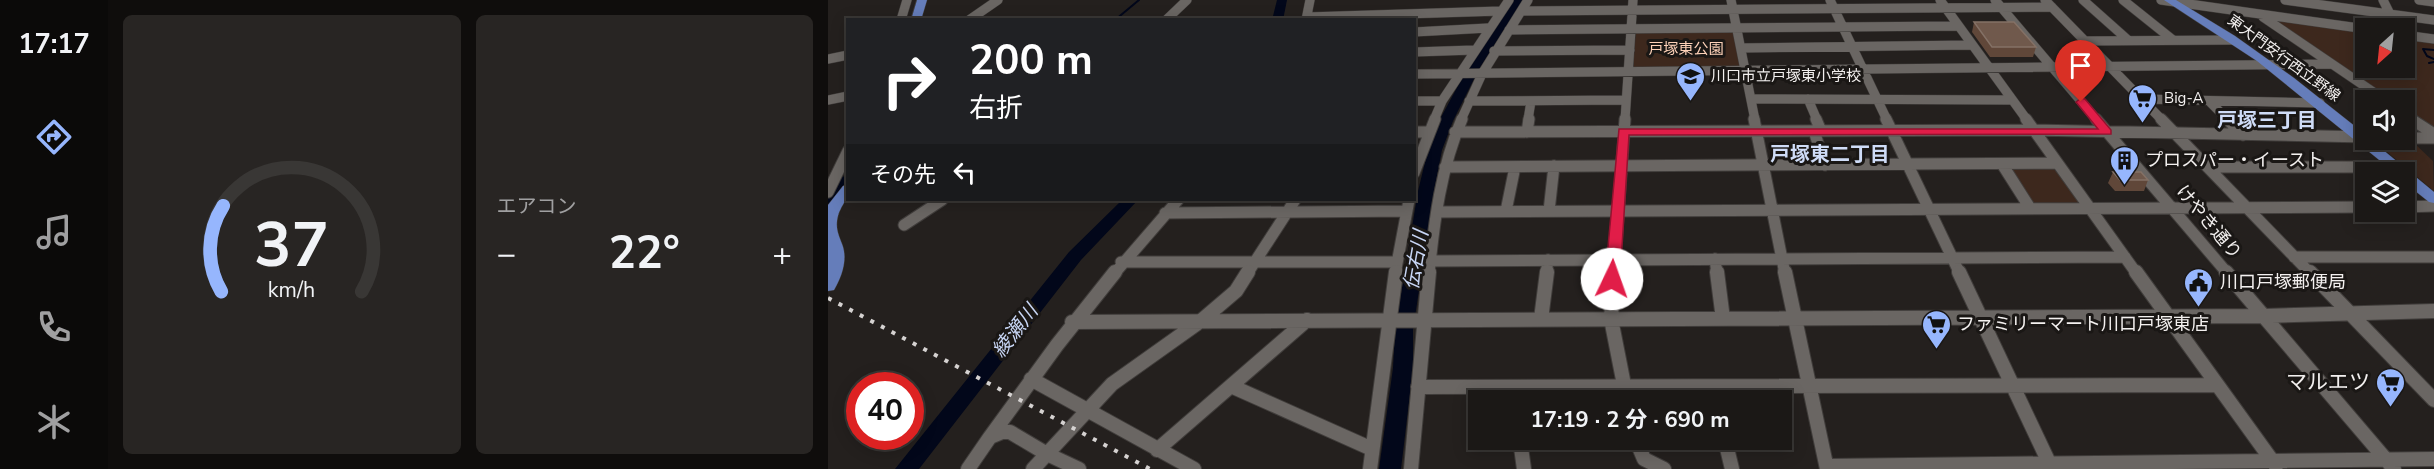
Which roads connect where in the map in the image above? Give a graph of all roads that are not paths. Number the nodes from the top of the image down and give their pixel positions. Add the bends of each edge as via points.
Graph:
1 (907, 0) edge
2 (922, 0) edge
3 (998, 0) edge
4 (1187, 0) edge
5 (1310, 0) edge
6 (1509, 0) edge
7 (2083, 0) edge
8 (2123, 0) edge
9 (2285, 0) edge
10 (2383, 0) edge
11 (2419, 0) edge
12 (2167, 1) edge
13 (2301, 1) edge
14 (2434, 2) edge
15 (1832, 4) edge
16 (1942, 4) edge
17 (1998, 4) edge
18 (2049, 4) edge
19 (1525, 5) edge
20 (1633, 5) edge
21 (1732, 5) edge
22 (1501, 11) junction
23 (2389, 12) junction
24 (1412, 13) edge
25 (2259, 14) junction
26 (902, 18) edge
27 (917, 18) edge
28 (972, 18) edge
29 (1168, 18) edge
30 (1306, 18) edge
31 (2434, 19) edge
32 (2309, 21) junction
33 (1842, 26) junction
34 (1958, 26) junction
35 (1737, 27) junction
36 (2355, 27) edge
37 (1488, 28) junction
38 (1631, 28) junction
39 (1509, 30) junction
40 (1416, 32) edge
41 (2415, 36) edge
42 (2434, 39) edge
43 (2128, 40) junction
44 (2173, 40) junction
45 (2232, 40) junction
46 (2085, 41) junction
47 (1971, 45) junction
48 (1851, 46) junction
49 (1741, 48) junction
50 (1474, 50) junction
51 (1630, 50) junction
52 (1494, 51) junction
53 (1416, 52) edge
54 (846, 55) edge
55 (828, 59) edge
56 (2331, 64) junction
57 (2270, 65) junction
58 (2052, 67) junction
59 (2110, 67) junction
60 (1988, 68) junction
61 (1863, 69) junction
62 (1745, 71) junction
63 (1629, 72) junction
64 (1416, 74) edge
65 (1462, 74) junction
66 (1479, 74) junction
67 (2370, 90) edge
68 (846, 96) edge
69 (1751, 99) junction
70 (1808, 99) junction
71 (1877, 99) junction
72 (2142, 99) junction
73 (828, 100) edge
74 (1531, 100) junction
75 (1626, 100) junction
76 (2011, 100) junction
77 (1416, 101) edge
78 (1442, 101) junction
79 (1469, 101) junction
80 (2209, 101) junction
81 (2320, 103) junction
82 (2415, 122) edge
83 (2033, 130) junction
84 (1623, 131) junction
85 (1757, 131) junction
86 (1817, 131) junction
87 (1892, 131) junction
88 (2355, 131) edge
89 (1416, 132) edge
90 (1429, 132) junction
91 (1455, 132) junction
92 (1527, 132) junction
93 (2107, 132) junction
94 (2175, 133) junction
95 (2243, 135) junction
96 (2434, 136) edge
97 (2355, 137) edge
98 (2415, 137) edge
99 (2377, 150) edge
100 (846, 157) edge
101 (2390, 162) edge
102 (2057, 163) junction
103 (1908, 164) junction
104 (2002, 164) junction
105 (1765, 165) junction
106 (1825, 165) junction
107 (1416, 166) edge
108 (1554, 166) junction
109 (1621, 166) junction
110 (1445, 167) junction
111 (1515, 167) junction
112 (2208, 167) junction
113 (2355, 170) edge
114 (837, 183) edge
115 (2415, 183) edge
116 (828, 192) edge
117 (2434, 199) edge
118 (940, 201) edge
119 (1177, 201) edge
120 (1294, 201) edge
121 (1408, 205) edge
122 (2434, 206) edge
123 (2247, 207) junction
124 (2355, 207) edge
125 (2415, 207) edge
126 (2030, 208) junction
127 (2090, 208) junction
128 (2171, 208) junction
129 (1929, 209) junction
130 (1618, 210) junction
131 (1773, 210) junction
132 (1549, 211) junction
133 (1437, 212) junction
134 (1506, 212) junction
135 (1166, 213) junction
136 (1287, 213) junction
137 (904, 225) dead end
138 (2125, 256) junction
139 (1952, 257) junction
140 (2295, 257) junction
141 (2434, 257) edge
142 (1613, 259) junction
143 (1715, 259) junction
144 (1783, 259) junction
145 (1548, 260) junction
146 (1257, 261) junction
147 (1430, 261) junction
148 (1121, 262) junction
149 (1397, 262) junction
150 (828, 286) edge
151 (2349, 314) junction
152 (2433, 315) edge
153 (2167, 316) junction
154 (2263, 316) junction
155 (1979, 317) junction
156 (1611, 319) junction
157 (1723, 319) junction
158 (1794, 319) junction
159 (1307, 320) junction
160 (1391, 320) junction
161 (1419, 320) junction
162 (1541, 320) junction
163 (1202, 321) junction
164 (1072, 322) junction
165 (1031, 379) junction
166 (1624, 385) junction
167 (2013, 385) junction
168 (2215, 385) junction
169 (1231, 386) junction
170 (1810, 386) junction
171 (1418, 387) junction
172 (2428, 387) edge
173 (1563, 390) edge
174 (1625, 390) edge
175 (1674, 390) edge
176 (1762, 390) edge
177 (1468, 391) edge
178 (2434, 400) edge
179 (1086, 411) junction
180 (990, 437) junction
181 (1372, 449) junction
182 (1157, 450) junction
183 (1521, 450) edge
184 (1638, 450) edge
185 (1727, 450) edge
186 (1047, 454) junction
187 (2434, 459) edge
188 (2390, 464) edge
189 (2275, 465) edge
190 (2051, 467) edge
191 (1827, 468) edge
192 (1921, 468) edge
193 (968, 469) edge
194 (1033, 469) edge
195 (1079, 469) edge
196 (1194, 469) edge
197 (1370, 469) edge
198 (1411, 469) edge
199 (1524, 469) edge
200 (1664, 469) edge
201 (1732, 469) edge

1 - 26 street
2 - 27 main road
3 - 28 street
4 - 29 street
5 - 30 street
6 - 22 street
7 - 43 street
8 - 44 street
9 - 13 street
10 - 23 street
11 - 14 street
12 - 25 street
12 - 45 main road, 東大門安行西立野線
13 - 23 street
13 - 31 street
13 - 32 street
15 - 16 street
15 - 21 street
15 - 33 street
16 - 17 street
16 - 34 street
17 - 18 street
17 - 58 street, けやき通り
18 - 46 street
19 - 20 street
19 - 39 street
20 - 21 street
20 - 38 street
21 - 35 street
22 - 24 street
22 - 37 street
23 - 31 street
24 - 30 street
25 - 32 street
25 - 56 street
32 - 36 street
33 - 34 street
33 - 35 street
33 - 48 street
34 - 47 street
35 - 38 street
35 - 49 street
37 - 40 street
37 - 50 street
38 - 39 street
38 - 51 street
39 - 52 street
41 - 42 street
43 - 44 street
43 - 46 street
44 - 45 street
45 - 57 main road, 東大門安行西立野線
46 - 59 street
47 - 48 street
47 - 60 street
48 - 49 street
48 - 61 street
49 - 62 street
50 - 53 street
50 - 65 street
51 - 52 street
51 - 63 street
52 - 66 street
54 - 55 street
56 - 57 street
56 - 67 street
57 - 59 street
57 - 81 main road, 東大門安行西立野線
58 - 59 street
58 - 60 street
58 - 93 street, けやき通り
59 - 72 street
60 - 61 street
60 - 76 street
61 - 62 street
61 - 71 street
62 - 63 street
62 - 69 street
63 - 66 street
63 - 75 street
64 - 65 street
65 - 66 street
65 - 78 street
66 - 79 street
68 - 73 street
69 - 70 street
69 - 85 street
70 - 71 street
70 - 86 street
71 - 76 street
71 - 87 street
72 - 80 street
72 - 94 street
74 - 75 street
74 - 79 street
74 - 92 street
75 - 84 street
76 - 83 street
77 - 78 street
78 - 90 street
79 - 91 street
80 - 81 street
80 - 95 street
81 - 88 main road, 東大門安行西立野線
82 - 96 street
83 - 87 street
83 - 93 street
83 - 102 street
84 - 85 street
84 - 92 street
84 - 109 street
85 - 86 street
85 - 105 street
86 - 87 street
86 - 106 street
87 - 103 street
89 - 90 street
90 - 107 street
91 - 92 street
91 - 110 street
93 - 94 street
93 - 128 street, けやき通り
94 - 95 street
94 - 112 street
95 - 97 street
96 - 98 street
99 - 101 main road, 東大門安行西立野線
100 - 114 street
102 - 104 street
102 - 127 street
103 - 104 street
103 - 106 street
103 - 129 street
104 - 126 street
105 - 106 street
105 - 109 street
105 - 131 street
108 - 109 street
108 - 111 street
108 - 132 street
109 - 130 street
110 - 111 street
110 - 133 street
111 - 134 street
112 - 113 street
112 - 123 street
114 - 116 street
114 - 150 main road via 829,227 837,259
115 - 117 main road, 東大門安行西立野線
118 - 137 street
119 - 135 street
120 - 136 street
121 - 136 street
121 - 149 street
122 - 125 street
123 - 124 street
123 - 128 street
123 - 140 street
126 - 127 street
126 - 129 street
127 - 128 street
127 - 138 street
128 - 154 street, けやき通り
129 - 131 street
129 - 139 street
130 - 131 street
130 - 132 street
130 - 142 street
131 - 144 street
132 - 134 street
133 - 134 street
133 - 147 street
135 - 136 street
135 - 148 street
136 - 146 street
138 - 139 street
138 - 153 street
139 - 144 street
139 - 155 street
140 - 141 street
140 - 151 street
142 - 143 street
142 - 145 street
142 - 156 street
143 - 144 street
143 - 157 street
144 - 158 street
145 - 147 street
145 - 162 street
146 - 148 street
146 - 149 street
146 - 163 street via 1236,291
147 - 161 street
148 - 164 street
149 - 160 street
151 - 152 street via 2381,319
151 - 154 street
151 - 172 street
153 - 154 street
153 - 155 street
153 - 168 street
154 - 188 street, けやき通り
155 - 158 street
155 - 167 street
156 - 157 street
156 - 162 street
156 - 166 street
157 - 158 street
158 - 170 street
159 - 160 street
159 - 163 street
159 - 169 street
160 - 161 street
160 - 181 street
161 - 162 street
161 - 171 street
163 - 164 street
163 - 179 street via 1112,384
164 - 165 street
165 - 179 street
165 - 180 street
166 - 173 street
166 - 174 street
166 - 175 street
167 - 168 street
167 - 170 street
167 - 190 street
168 - 189 street
169 - 181 street
169 - 182 street
170 - 176 street
170 - 191 street
171 - 177 street
171 - 198 street
172 - 178 street
179 - 182 street
179 - 186 street
180 - 186 street via 1010,432
180 - 193 street
181 - 197 street
182 - 196 street
183 - 199 street
184 - 200 street via 1643,459
185 - 201 street
186 - 194 street
186 - 195 street
187 - 188 street
188 - 189 street
189 - 190 street
190 - 192 street
191 - 192 street

